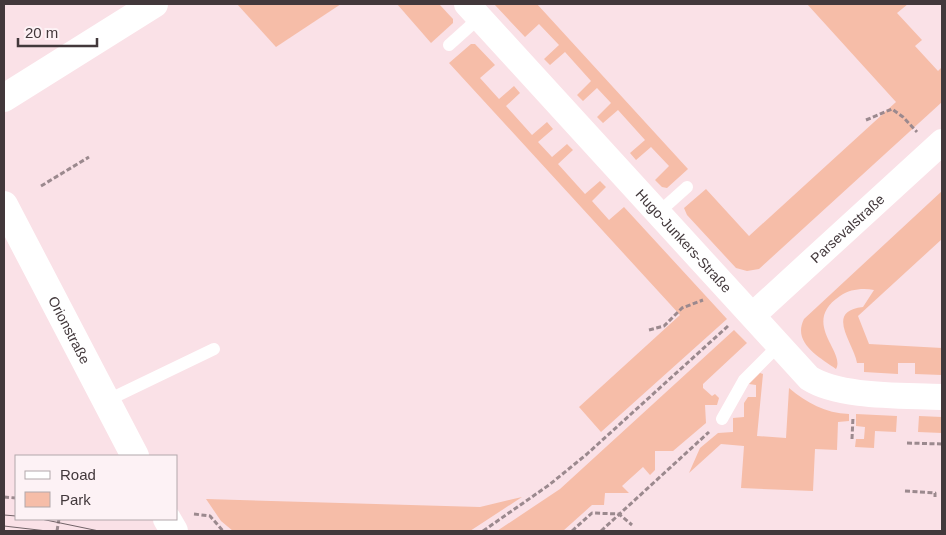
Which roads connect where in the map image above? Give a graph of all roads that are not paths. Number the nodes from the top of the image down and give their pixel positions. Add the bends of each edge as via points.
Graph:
1 (154, 4) edge
2 (473, 11) edge
3 (449, 45) dead end
4 (4, 98) edge
5 (942, 142) edge
6 (687, 187) dead end
7 (5, 209) edge
8 (658, 213) junction
9 (753, 315) junction
10 (779, 345) junction
11 (214, 349) dead end
12 (942, 396) edge
13 (106, 401) junction
14 (722, 419) road end
15 (134, 455) edge
16 (168, 520) edge
17 (174, 531) edge

1 - 4 street
2 - 3 lane
2 - 8 street, Hugo-Junkers-Straße
5 - 9 street, Parsevalstraße
6 - 8 lane
7 - 13 street, Orionstraße
8 - 9 street, Hugo-Junkers-Straße
9 - 10 street, Hugo-Junkers-Straße
10 - 12 street, Hugo-Junkers-Straße via 809,378 829,388
10 - 14 lane via 744,380
11 - 13 lane
13 - 15 street, Orionstraße
16 - 17 street

